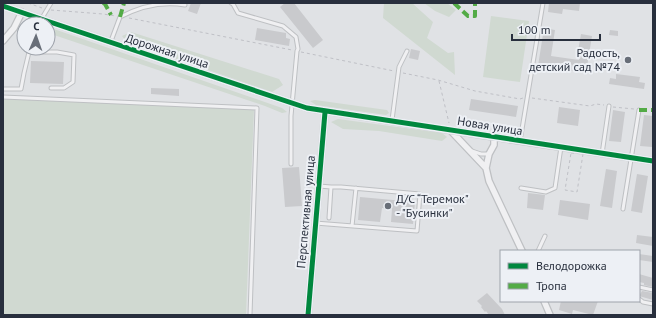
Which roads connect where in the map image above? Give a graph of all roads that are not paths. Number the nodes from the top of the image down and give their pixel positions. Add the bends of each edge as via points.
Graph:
1 (50, 3) edge
2 (231, 3) edge
3 (543, 3) edge
4 (184, 5) dead end
5 (3, 6) edge
6 (22, 12) junction
7 (33, 16) edge
8 (43, 16) edge
9 (56, 24) edge
10 (3, 41) edge
11 (110, 42) junction
12 (407, 51) dead end
13 (51, 88) dead end
14 (3, 89) edge
15 (3, 97) edge
16 (292, 103) junction
17 (609, 106) road end
18 (639, 110) road end
19 (325, 112) junction
20 (392, 122) junction
21 (450, 130) junction
22 (494, 137) junction
23 (520, 141) junction
24 (561, 147) junction
25 (468, 150) junction
26 (489, 154) junction
27 (602, 154) junction
28 (631, 158) junction
29 (653, 162) edge
30 (291, 164) dead end
31 (486, 168) junction
32 (319, 186) junction
33 (331, 187) junction
34 (356, 188) junction
35 (521, 188) dead end
36 (623, 209) dead end
37 (329, 218) dead end
38 (316, 223) junction
39 (352, 226) junction
40 (545, 236) dead end
41 (522, 250) edge
42 (538, 250) edge
43 (640, 287) edge
44 (653, 290) edge
45 (640, 300) edge
46 (544, 302) edge
47 (653, 304) edge
48 (250, 315) edge
49 (308, 315) edge
50 (550, 315) edge

1 - 8 lane
2 - 16 lane via 238,13 283,26 296,37 298,48
3 - 23 lane
4 - 11 lane via 154,5 130,11 120,16
5 - 6 street, Дорожная улица
6 - 7 street, Дорожная улица
6 - 10 street via 14,28
9 - 11 street, Дорожная улица
11 - 16 street, Дорожная улица
12 - 20 lane via 399,67
13 - 14 lane via 64,88 72,82 74,55 29,52 21,89
15 - 48 lane via 257,108
16 - 19 street, Дорожная улица
16 - 30 lane
17 - 27 lane
18 - 28 lane
19 - 20 street, Новая улица
19 - 32 street, Перспективная улица
20 - 21 street, Новая улица
21 - 22 street, Новая улица
21 - 25 street
22 - 23 street, Новая улица
22 - 26 street via 494,145
23 - 24 street, Новая улица
24 - 27 street, Новая улица
24 - 35 lane via 554,188 546,192
25 - 26 lane
25 - 31 street
26 - 31 street
27 - 28 street, Новая улица
28 - 29 street, Новая улица
28 - 36 lane
31 - 41 street via 489,182
32 - 33 lane
32 - 38 street, Перспективная улица
33 - 34 lane
33 - 37 lane
34 - 39 lane
34 - 39 lane via 420,194 417,231
38 - 39 lane
38 - 49 street, Перспективная улица
40 - 42 lane
43 - 44 lane
45 - 47 lane
46 - 50 street

